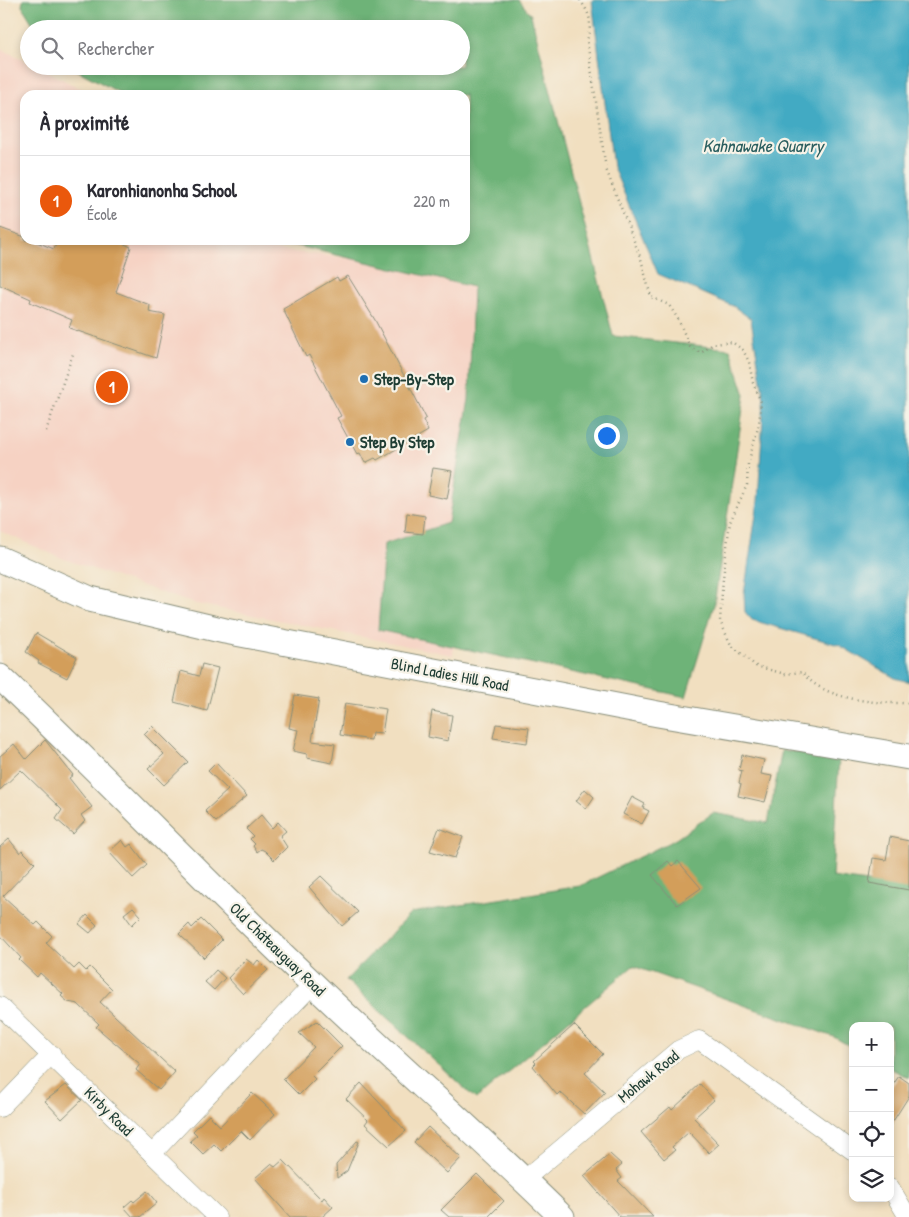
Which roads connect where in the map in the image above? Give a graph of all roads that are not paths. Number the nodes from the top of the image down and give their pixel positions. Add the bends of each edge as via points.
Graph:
1 (0, 559) edge
2 (0, 677) edge
3 (909, 756) edge
4 (313, 984) junction
5 (0, 1006) edge
6 (52, 1054) junction
7 (0, 1108) edge
8 (849, 1148) edge
9 (152, 1154) junction
10 (524, 1180) junction
11 (894, 1193) edge
12 (217, 1217) edge
13 (562, 1217) edge
14 (908, 1217) edge

1 - 3 street, Blind Ladies Hill Road via 90,599 225,631 658,714
2 - 4 street, Old Châteauguay Road
4 - 9 street
4 - 10 street, Old Châteauguay Road
5 - 6 street, Kirby Road
6 - 7 street
6 - 9 street, Kirby Road
8 - 10 street, Mohawk Road via 700,1040 678,1050
9 - 12 street, Kirby Road
10 - 13 street, Old Châteauguay Road
11 - 14 street

